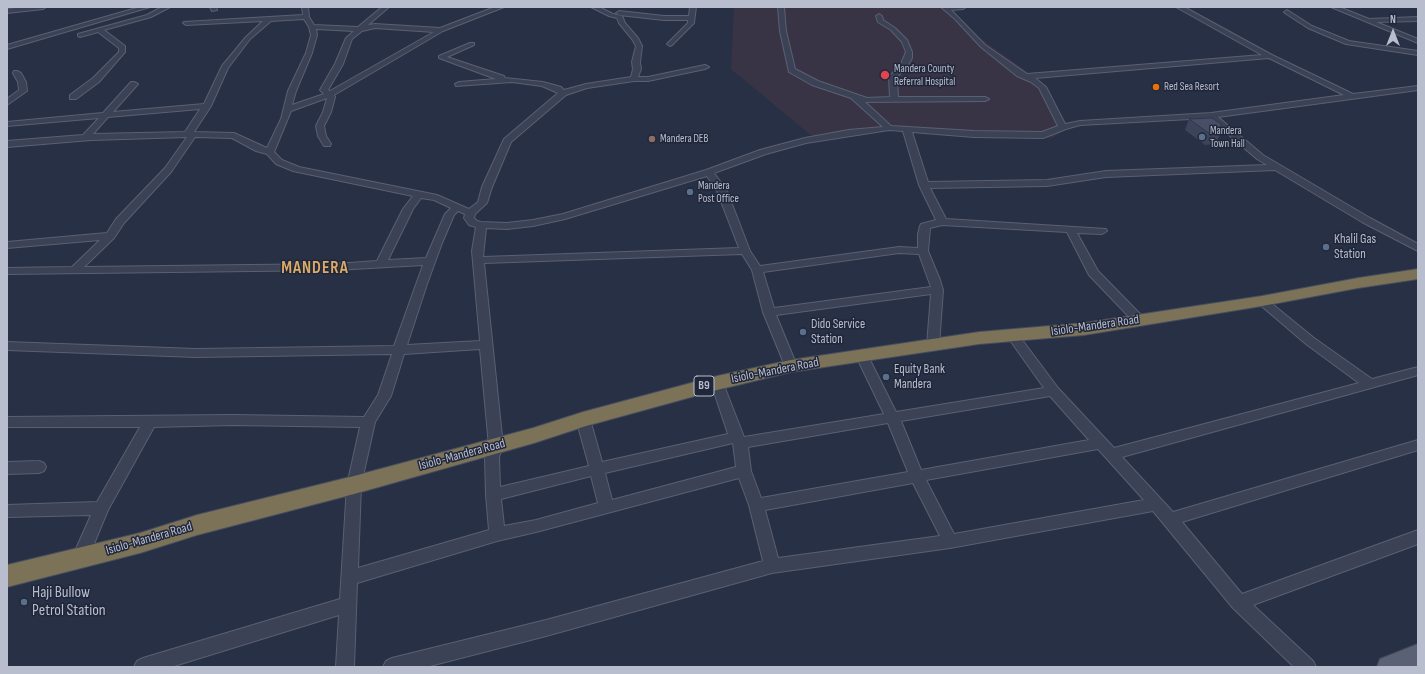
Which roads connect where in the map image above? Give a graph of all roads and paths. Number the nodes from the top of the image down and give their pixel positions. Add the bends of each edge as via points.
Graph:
1 (43, 7) edge
2 (147, 7) edge
3 (167, 7) edge
4 (305, 7) edge
5 (386, 7) edge
6 (501, 7) edge
7 (594, 7) edge
8 (693, 7) edge
9 (781, 7) edge
10 (963, 7) edge
11 (1179, 7) edge
12 (1334, 7) edge
13 (945, 8) edge
14 (7, 11) edge
15 (619, 12) edge
16 (1287, 12) dead end
17 (879, 16) dead end
18 (306, 17) junction
19 (692, 18) junction
20 (1418, 19) edge
21 (268, 20) junction
22 (1366, 20) junction
23 (186, 23) dead end
24 (312, 27) junction
25 (360, 28) junction
26 (98, 29) junction
27 (441, 30) junction
28 (80, 35) dead end
29 (1418, 41) edge
30 (472, 44) dead end
31 (670, 44) dead end
32 (7, 47) edge
33 (778, 50) dead end
34 (786, 50) junction
35 (1418, 53) edge
36 (1270, 56) junction
37 (705, 67) dead end
38 (17, 73) dead end
39 (1028, 76) junction
40 (634, 79) junction
41 (507, 81) junction
42 (134, 84) dead end
43 (459, 84) dead end
44 (1418, 88) edge
45 (563, 93) junction
46 (329, 95) junction
47 (854, 96) junction
48 (1353, 97) junction
49 (73, 98) dead end
50 (985, 99) dead end
51 (894, 100) junction
52 (7, 103) edge
53 (207, 106) junction
54 (287, 110) junction
55 (106, 114) junction
56 (1211, 115) junction
57 (7, 124) edge
58 (1062, 127) junction
59 (889, 128) junction
60 (907, 130) junction
61 (191, 134) junction
62 (86, 138) junction
63 (7, 144) edge
64 (327, 144) dead end
65 (270, 152) junction
66 (1277, 166) junction
67 (709, 172) junction
68 (924, 185) junction
69 (419, 194) junction
70 (456, 208) junction
71 (470, 213) junction
72 (942, 222) junction
73 (481, 225) junction
74 (1070, 229) junction
75 (1102, 230) dead end
76 (110, 236) junction
77 (7, 245) edge
78 (1418, 248) edge
79 (746, 251) junction
80 (923, 251) junction
81 (478, 260) junction
82 (430, 262) junction
83 (381, 264) junction
84 (76, 269) junction
85 (757, 270) junction
86 (7, 271) edge
87 (1418, 274) edge
88 (937, 290) junction
89 (1262, 301) junction
90 (769, 312) junction
91 (1140, 320) junction
92 (1013, 336) junction
93 (486, 345) junction
94 (934, 345) junction
95 (7, 346) edge
96 (399, 350) junction
97 (862, 356) junction
98 (791, 366) junction
99 (1418, 371) edge
100 (716, 383) junction
101 (1368, 383) junction
102 (1053, 391) junction
103 (892, 418) junction
104 (583, 419) junction
105 (7, 422) edge
106 (150, 422) junction
107 (368, 422) junction
108 (739, 440) junction
109 (1418, 445) edge
110 (496, 446) junction
111 (1105, 449) junction
112 (39, 467) dead end
113 (7, 468) edge
114 (598, 469) junction
115 (744, 471) junction
116 (917, 476) junction
117 (354, 485) junction
118 (493, 495) junction
119 (1156, 504) junction
120 (756, 505) junction
121 (607, 507) junction
122 (101, 508) junction
123 (7, 511) edge
124 (1170, 519) junction
125 (497, 534) junction
126 (1418, 537) edge
127 (950, 541) junction
128 (80, 558) junction
129 (772, 566) junction
130 (7, 576) edge
131 (349, 578) junction
132 (1239, 603) junction
133 (347, 605) junction
134 (1418, 655) edge
135 (145, 667) edge
136 (345, 667) edge
137 (392, 667) edge
138 (1307, 667) edge
139 (1388, 667) edge

1 - 14 street
2 - 32 street
3 - 26 street via 149,16
4 - 18 street
5 - 25 street
6 - 27 street
7 - 15 street via 611,15
8 - 19 street
9 - 34 street
10 - 13 street
11 - 36 street
12 - 22 street
13 - 39 street via 974,38 1010,67
15 - 19 street via 664,18
15 - 40 street via 622,23 639,46
16 - 35 street via 1310,27 1348,43
17 - 51 street via 880,21 905,41 909,52 904,65 893,77
18 - 21 street
18 - 24 street
19 - 31 street via 688,26
20 - 22 street
21 - 23 street
21 - 53 street via 248,38 225,68
22 - 29 street
24 - 25 street
24 - 54 street via 314,35 309,53 295,83
25 - 27 street via 375,26
25 - 46 street via 348,40 339,64 324,90
26 - 28 street
26 - 49 street via 123,47 122,52 96,80
27 - 46 street
30 - 41 street via 441,57
33 - 34 street
34 - 47 street via 792,70 815,83
36 - 39 street
36 - 48 street
37 - 40 street
38 - 52 street via 23,91
39 - 58 street via 1042,87
40 - 45 street via 586,86
41 - 43 street
41 - 45 street via 543,84
42 - 55 street
44 - 48 street
45 - 71 street via 507,141 482,202
46 - 54 street
46 - 64 street via 330,104 320,126
47 - 51 street via 866,100
47 - 59 street
48 - 56 street
50 - 51 street
53 - 55 street
53 - 61 street
54 - 65 street
55 - 57 street
55 - 62 street
56 - 58 street via 1094,122
56 - 66 street via 1260,157
58 - 60 street via 1039,135
59 - 60 street
59 - 67 street via 792,144 744,158
60 - 68 street
61 - 62 street
61 - 65 street via 234,136
61 - 76 street via 168,170 120,221
62 - 63 street
65 - 69 street via 279,162 296,169
66 - 68 street via 1106,174 1048,183
66 - 78 street
67 - 73 street via 565,216 507,226
67 - 79 street via 722,191
68 - 72 street
69 - 70 street via 437,198
69 - 83 street via 408,209
70 - 71 street
70 - 82 street via 450,214
71 - 73 street via 469,218 473,223
72 - 74 street
72 - 80 street via 925,226
73 - 81 street via 476,251
74 - 75 street
74 - 91 street via 1093,273
76 - 77 street
76 - 84 street
79 - 81 street
79 - 85 street
80 - 85 street via 892,250
80 - 88 street
81 - 93 street
82 - 83 street
82 - 96 street
83 - 84 street
84 - 86 street
85 - 90 street
87 - 89 highway, Isiolo-Mandera Road / B9
88 - 90 street
88 - 94 street
89 - 91 highway, Isiolo-Mandera Road / B9
89 - 101 street via 1310,341
90 - 98 street
91 - 92 highway, Isiolo-Mandera Road / B9
92 - 94 highway, Isiolo-Mandera Road / B9
92 - 102 street
93 - 96 street
93 - 110 street
94 - 97 highway, Isiolo-Mandera Road / B9
95 - 96 street via 196,353
96 - 107 street via 384,396
97 - 98 highway, Isiolo-Mandera Road / B9
97 - 103 street
98 - 100 highway, Isiolo-Mandera Road / B9
99 - 101 street
100 - 104 highway, Isiolo-Mandera Road / B9
100 - 108 street
101 - 111 street
102 - 103 street
102 - 111 street
103 - 108 street
103 - 116 street
104 - 110 highway, Isiolo-Mandera Road / B9
104 - 114 street
105 - 106 street
106 - 107 street
106 - 122 street
107 - 117 street
108 - 114 street
108 - 115 street
109 - 124 street
110 - 117 highway, Isiolo-Mandera Road / B9
110 - 118 street via 492,457
111 - 116 street
111 - 119 street
112 - 113 street
114 - 118 street
114 - 121 street
115 - 120 street
115 - 121 street
116 - 120 street
116 - 127 street
117 - 128 highway, Isiolo-Mandera Road / B9
117 - 131 street
118 - 125 street
119 - 124 street
119 - 127 street
120 - 129 street
121 - 125 street
122 - 123 street
122 - 128 street
124 - 132 street
125 - 131 street
126 - 132 street
127 - 129 street
128 - 130 highway, Isiolo-Mandera Road / B9
129 - 137 street
131 - 133 street
132 - 138 street
133 - 135 street
133 - 136 street
134 - 139 main road

